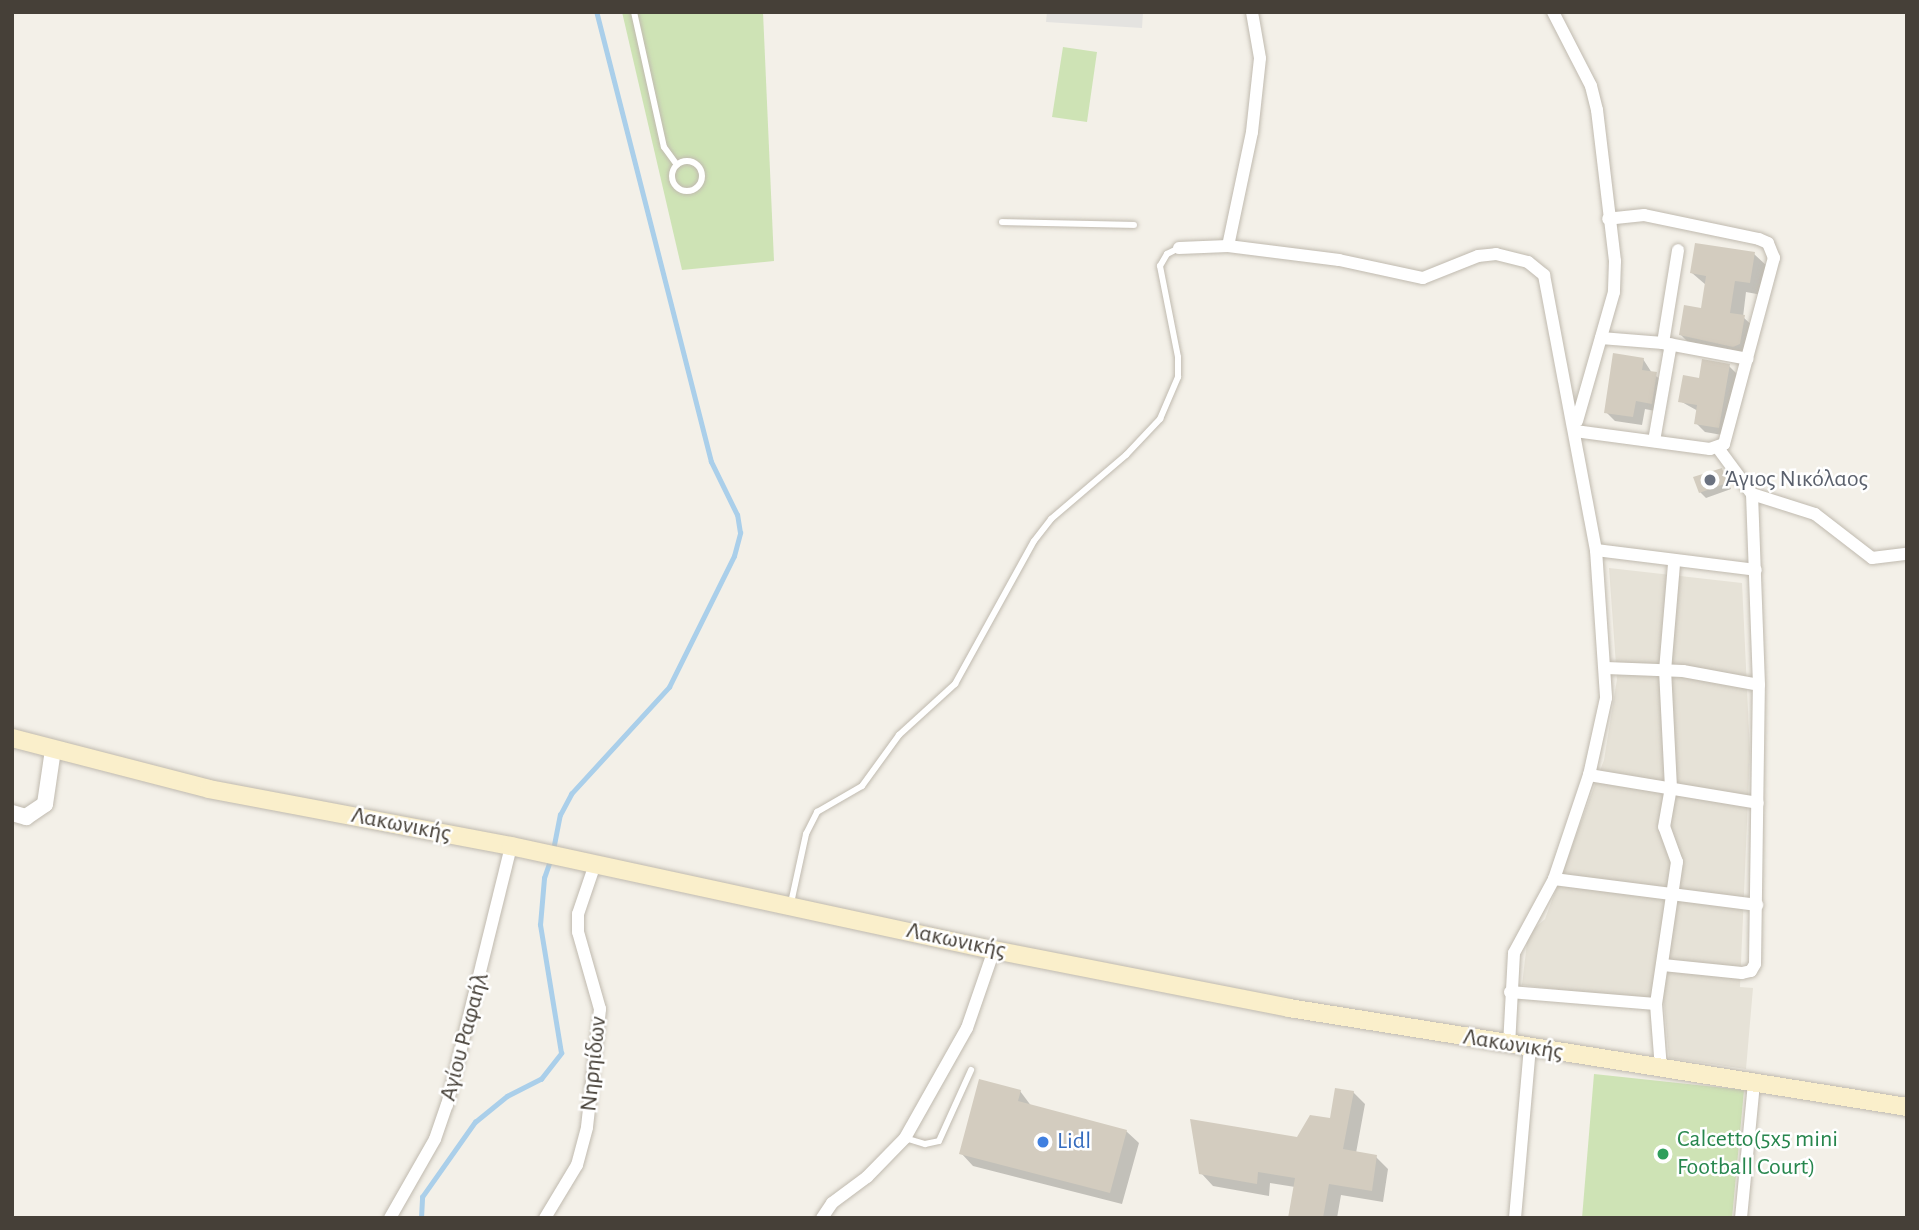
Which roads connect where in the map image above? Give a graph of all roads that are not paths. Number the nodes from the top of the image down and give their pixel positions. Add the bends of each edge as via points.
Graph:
1 (634, 12) edge
2 (1252, 12) edge
3 (1553, 12) edge
4 (677, 165) junction
5 (1608, 219) junction
6 (1002, 222) dead end
7 (1134, 225) dead end
8 (1228, 246) junction
9 (1179, 247) joint
10 (1678, 250) dead end
11 (1601, 338) junction
12 (1667, 344) junction
13 (1748, 359) junction
14 (1575, 431) junction
15 (1654, 441) junction
16 (1718, 448) junction
17 (1752, 494) junction
18 (1596, 550) junction
19 (1907, 554) edge
20 (1674, 563) junction
21 (1756, 570) junction
22 (1606, 668) junction
23 (1665, 671) junction
24 (1759, 685) junction
25 (12, 738) edge
26 (53, 750) junction
27 (1589, 775) junction
28 (1671, 788) junction
29 (1758, 803) junction
30 (12, 813) edge
31 (511, 846) junction
32 (592, 863) junction
33 (1554, 879) junction
34 (1674, 893) junction
35 (1757, 905) junction
36 (790, 906) junction
37 (994, 950) junction
38 (1663, 965) junction
39 (1510, 992) junction
40 (1656, 1004) junction
41 (1509, 1044) junction
42 (1531, 1048) junction
43 (1661, 1069) junction
44 (971, 1070) dead end
45 (1754, 1084) junction
46 (1907, 1107) edge
47 (905, 1138) junction
48 (390, 1218) edge
49 (545, 1218) edge
50 (822, 1218) edge
51 (1515, 1218) edge
52 (1741, 1218) edge

1 - 4 lane via 664,147
2 - 8 street via 1260,58 1252,132
3 - 5 street via 1591,86
4 - 4 lane via 674,184 682,191 701,184 697,164
5 - 11 street via 1615,276
5 - 13 street via 1643,215 1768,243 1774,258
6 - 7 lane
8 - 9 street
8 - 14 street via 1339,260 1423,278 1478,256 1496,254 1528,262 1544,275
9 - 36 lane via 1167,254 1160,266 1178,357 1178,377 1160,419 1126,455 1051,519 1034,541 955,684 899,735 862,786 817,812 806,834
10 - 12 street
11 - 12 street
11 - 14 street
12 - 13 street
12 - 15 street
13 - 16 street via 1728,436
14 - 15 street
14 - 18 street
15 - 16 street
16 - 17 street
17 - 19 street via 1815,514 1872,558
17 - 21 street
18 - 20 street
18 - 22 street
20 - 21 street
20 - 23 street
21 - 24 street
22 - 23 street
22 - 27 street via 1601,730
23 - 24 street
23 - 28 street
24 - 29 street
25 - 26 main road, Λακωνικής
26 - 30 street via 45,804 26,817
26 - 31 main road, Λακωνικής via 209,789
27 - 28 street
27 - 33 street
28 - 29 street
28 - 34 street via 1664,827 1677,862
29 - 35 street
31 - 32 main road, Λακωνικής
31 - 48 street, Αγίου Ραφαήλ via 447,1105 435,1139
32 - 36 main road, Λακωνικής
32 - 49 street, Νηρηίδων via 578,914 578,932 600,1009 587,1127 577,1165
33 - 34 street
33 - 39 street via 1543,905 1519,937
34 - 35 street
34 - 38 street
35 - 38 street via 1751,971
36 - 37 main road, Λακωνικής
37 - 41 main road, Λακωνικής via 1289,1008
37 - 47 street via 961,1039
38 - 40 street
39 - 40 street
39 - 41 street
40 - 43 street
41 - 42 main road, Λακωνικής
42 - 43 main road, Λακωνικής
42 - 51 street
43 - 45 main road, Λακωνικής
44 - 47 lane via 939,1140 925,1144
45 - 46 main road, Λακωνικής
45 - 52 street
47 - 50 street via 867,1177 832,1203

